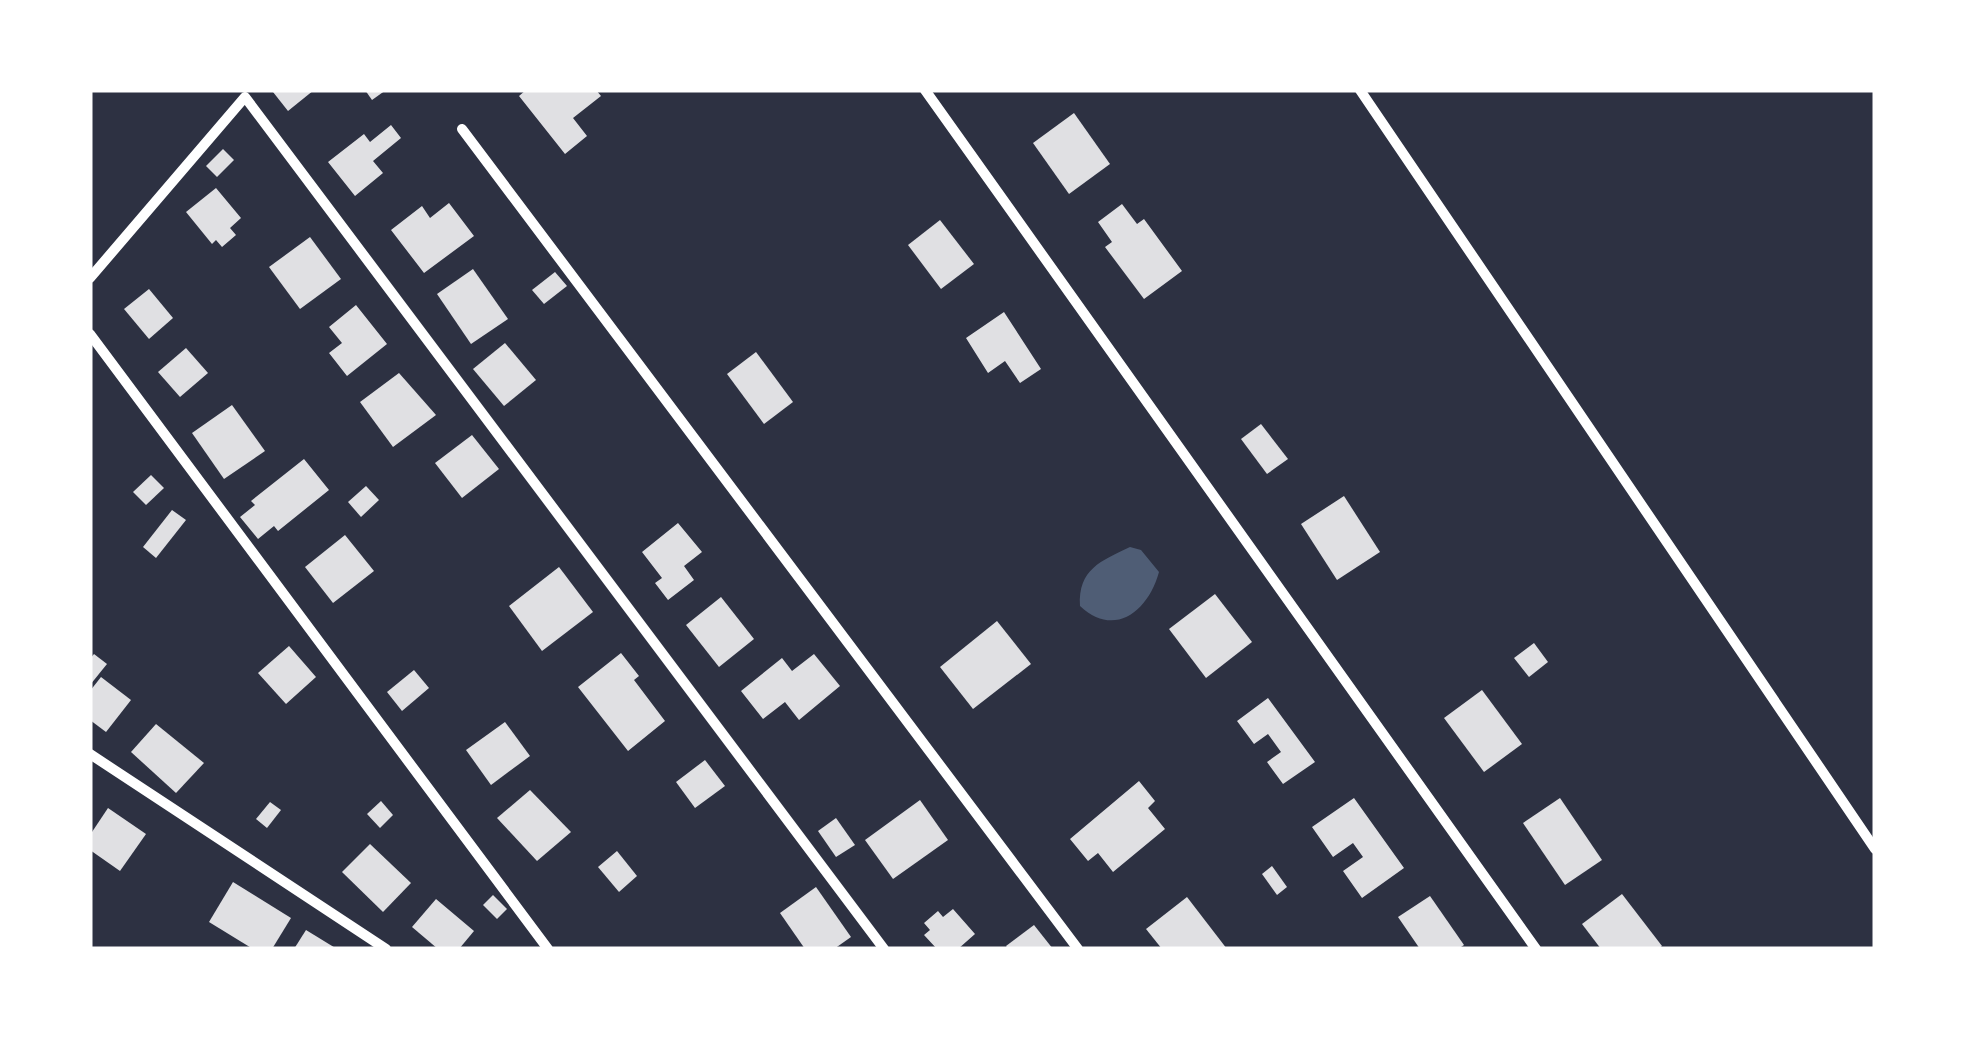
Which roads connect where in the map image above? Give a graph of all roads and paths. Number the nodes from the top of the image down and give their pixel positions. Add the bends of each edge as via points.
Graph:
1 (925, 90) edge
2 (1360, 90) edge
3 (462, 129) dead end
4 (90, 278) edge
5 (90, 334) edge
6 (90, 754) edge
7 (1875, 849) edge
8 (386, 949) edge
9 (548, 949) edge
10 (884, 949) edge
11 (1078, 949) edge
12 (1536, 949) edge

1 - 12 street
2 - 7 street
3 - 11 street
4 - 10 street via 246,97
5 - 9 street
6 - 8 street

